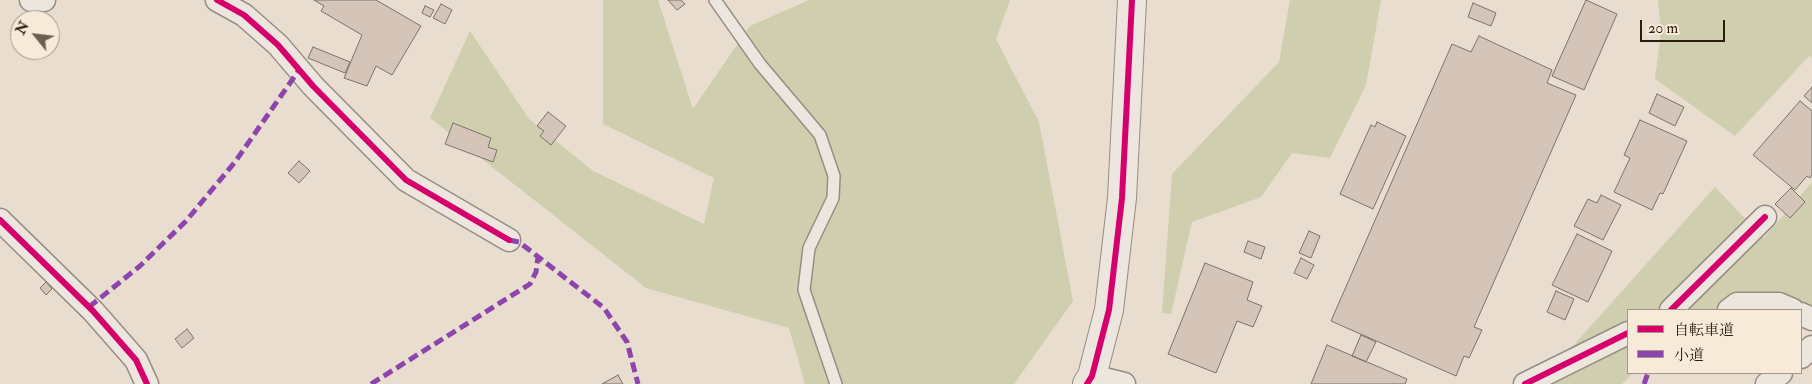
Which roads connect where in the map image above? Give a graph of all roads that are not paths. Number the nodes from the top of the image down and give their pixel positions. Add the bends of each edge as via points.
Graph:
1 (31, 0) edge
2 (44, 0) edge
3 (217, 0) edge
4 (715, 0) edge
5 (1132, 0) edge
6 (1765, 217) dead end
7 (0, 220) edge
8 (509, 240) dead end
9 (1672, 309) edge
10 (1730, 309) edge
11 (1791, 309) edge
12 (1627, 333) edge
13 (1812, 347) edge
14 (1802, 355) edge
15 (1780, 374) edge
16 (1090, 380) edge
17 (147, 384) edge
18 (836, 384) edge
19 (1124, 384) edge
20 (1525, 384) edge
21 (1767, 384) edge

1 - 2 street
3 - 8 street via 244,15 278,45 406,180 487,221
4 - 18 lane via 760,64 820,135 834,176 833,198 810,248 804,290
5 - 16 street via 1122,198 1109,310
6 - 9 street
7 - 17 street via 93,311 136,360
10 - 11 street via 1737,304 1779,304
12 - 20 street via 1551,361
13 - 14 street
15 - 21 street
16 - 19 street

